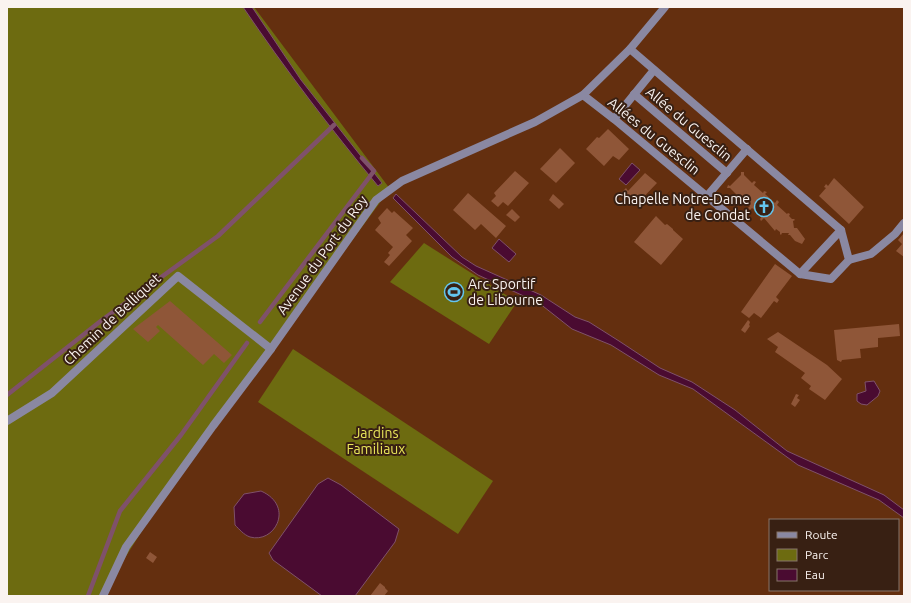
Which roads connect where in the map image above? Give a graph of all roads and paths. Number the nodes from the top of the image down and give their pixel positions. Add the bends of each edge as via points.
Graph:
1 (665, 7) edge
2 (630, 49) junction
3 (654, 70) junction
4 (634, 94) junction
5 (584, 95) junction
6 (614, 119) junction
7 (747, 149) junction
8 (727, 173) junction
9 (707, 196) junction
10 (904, 223) edge
11 (841, 230) junction
12 (849, 260) junction
13 (800, 274) junction
14 (271, 349) junction
15 (7, 421) edge
16 (103, 596) edge

1 - 2 street, Avenue du Port du Roy
2 - 3 street
2 - 5 street, Avenue du Port du Roy
3 - 4 street, Allée du Guesclin
3 - 7 street
4 - 6 street, Allée du Guesclin
4 - 8 street, Allée du Guesclin
5 - 6 street, Allées du Guesclin
5 - 14 street, Avenue du Port du Roy via 535,122 402,181 376,200
6 - 9 street, Allées du Guesclin
7 - 8 street, Allée du Guesclin
7 - 11 street
8 - 9 street, Allée du Guesclin
9 - 13 street, Allées du Guesclin
10 - 12 street via 871,254
11 - 12 street
11 - 13 street
12 - 13 street via 831,279
14 - 15 street, Chemin de Belliquet via 178,276 52,393
14 - 16 street, Avenue du Port du Roy via 126,547

